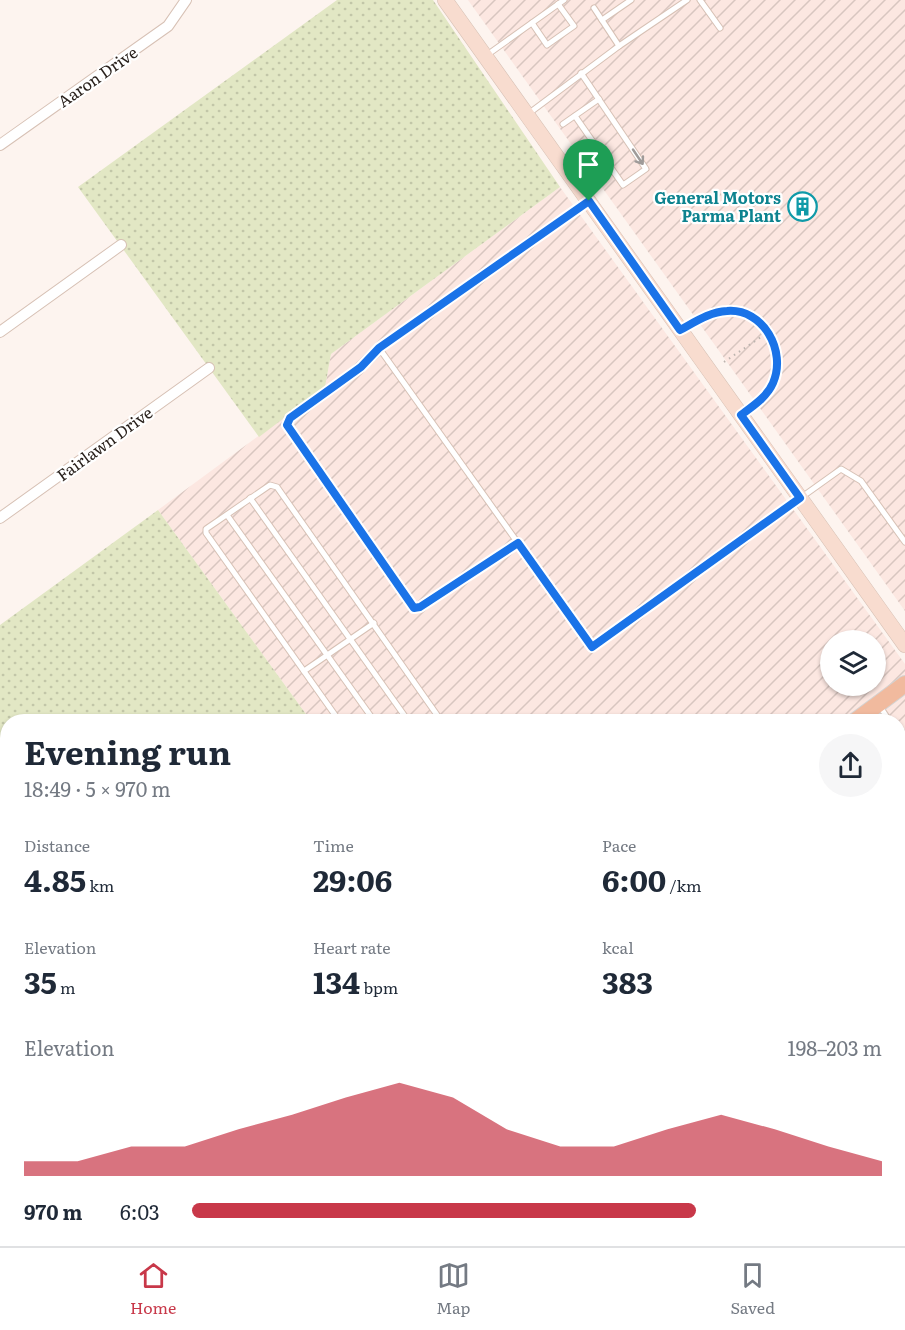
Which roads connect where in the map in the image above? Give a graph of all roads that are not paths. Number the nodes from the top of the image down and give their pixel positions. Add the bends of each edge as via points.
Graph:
1 (186, 0) edge
2 (564, 0) edge
3 (631, 0) edge
4 (687, 0) edge
5 (700, 0) edge
6 (447, 1) edge
7 (558, 4) junction
8 (594, 8) dead end
9 (602, 20) junction
10 (532, 23) junction
11 (720, 28) dead end
12 (619, 46) junction
13 (485, 56) junction
14 (581, 73) junction
15 (599, 99) junction
16 (527, 115) junction
17 (575, 116) junction
18 (563, 124) dead end
19 (0, 145) edge
20 (589, 201) junction
21 (121, 245) dead end
22 (680, 330) junction
23 (0, 332) edge
24 (379, 348) junction
25 (208, 368) dead end
26 (741, 415) junction
27 (250, 498) junction
28 (800, 498) junction
29 (227, 515) junction
30 (0, 518) edge
31 (905, 542) edge
32 (518, 543) junction
33 (374, 623) junction
34 (350, 639) junction
35 (905, 645) edge
36 (327, 655) junction
37 (304, 671) junction
38 (905, 684) edge
39 (878, 704) junction
40 (334, 714) edge
41 (369, 714) edge
42 (403, 714) edge
43 (437, 714) edge
44 (865, 714) edge
45 (885, 714) edge

1 - 19 street, Aaron Drive via 168,26
2 - 7 lane
3 - 9 lane
4 - 12 lane
5 - 11 lane
6 - 13 main road
7 - 10 lane
7 - 10 lane via 574,26 547,45
8 - 9 lane
9 - 12 lane
10 - 13 lane
12 - 14 lane
13 - 16 main road
14 - 15 lane
14 - 16 lane
15 - 17 lane
15 -> 17 lane via 645,168 623,185
16 - 20 main road
17 - 18 lane
20 - 22 main road
20 - 24 lane
21 - 23 street
22 - 26 main road
22 - 26 lane via 705,316 729,310 750,316 768,332 776,349 776,374 768,392
24 - 32 lane
24 - 32 lane via 361,367 290,418 287,425 414,608
25 - 30 street, Fairlawn Drive
26 - 28 main road
27 - 29 lane
27 - 33 lane via 270,485 278,487
27 - 34 lane
28 - 31 lane via 841,469 861,481
28 - 32 lane via 592,647
28 - 35 main road
29 - 36 lane
29 - 37 lane via 206,529 206,533
33 - 34 lane
33 - 43 lane
34 - 36 lane
34 - 42 lane
36 - 37 lane
36 - 41 lane
37 - 40 lane
38 - 39 main road
39 - 44 main road
39 - 45 lane

